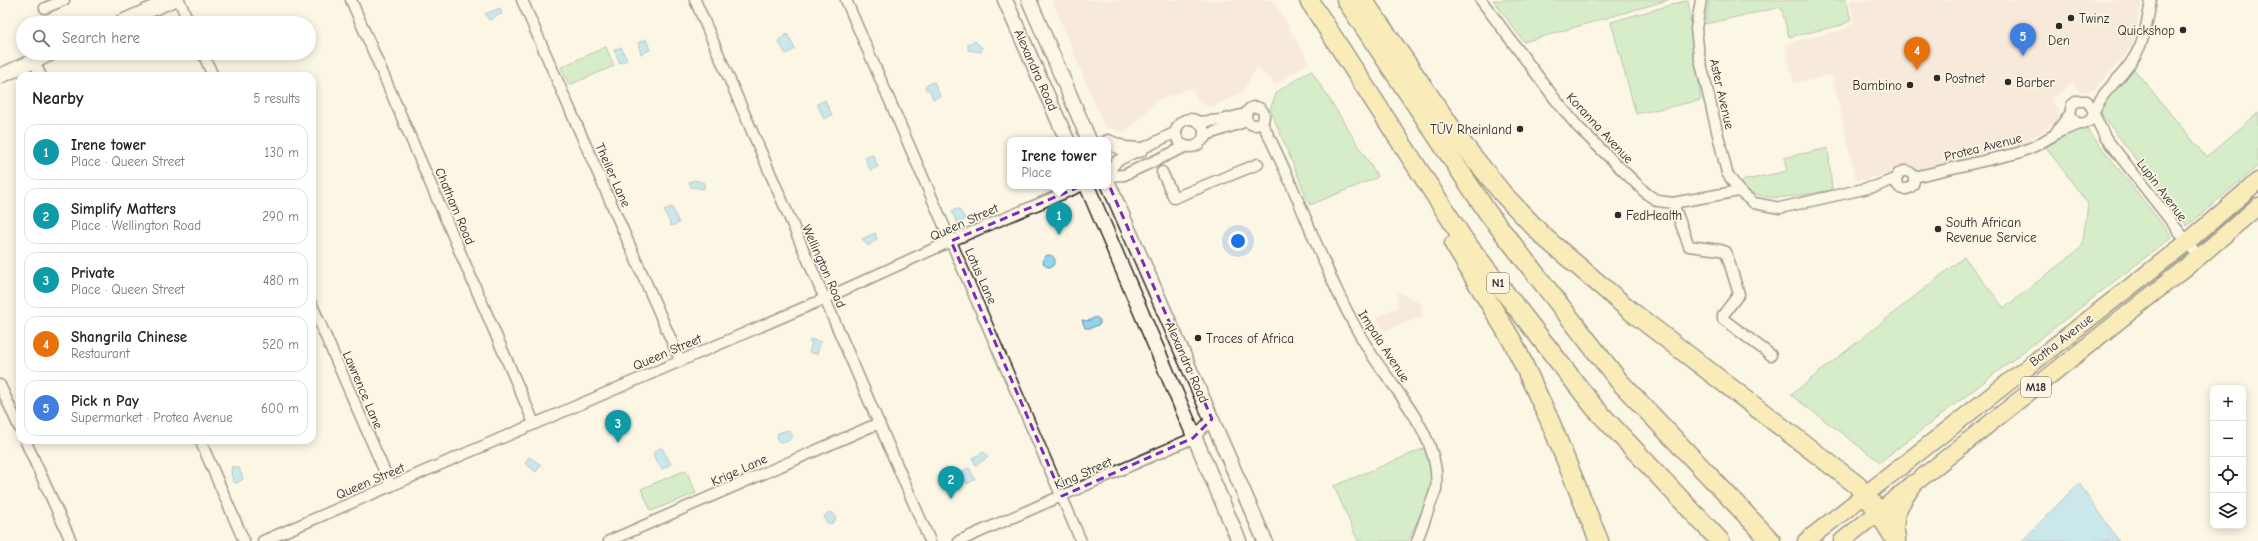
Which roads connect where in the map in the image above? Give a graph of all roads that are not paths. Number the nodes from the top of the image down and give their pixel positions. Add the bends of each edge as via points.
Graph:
1 (64, 0) edge
2 (172, 0) edge
3 (179, 0) edge
4 (351, 0) edge
5 (522, 0) edge
6 (695, 0) edge
7 (846, 0) edge
8 (1005, 0) edge
9 (1029, 0) edge
10 (1309, 0) edge
11 (1346, 0) edge
12 (1363, 0) edge
13 (1481, 0) edge
14 (1701, 0) edge
15 (2151, 0) edge
16 (45, 8) dead end
17 (136, 16) edge
18 (187, 16) edge
19 (206, 60) edge
20 (34, 61) joint
21 (39, 72) edge
22 (211, 72) edge
23 (1355, 75) junction
24 (0, 76) edge
25 (2106, 89) junction
26 (2084, 100) junction
27 (2094, 113) junction
28 (2070, 114) junction
29 (1247, 117) junction
30 (1198, 122) junction
31 (1262, 123) junction
32 (2083, 124) junction
33 (1083, 127) junction
34 (1176, 132) junction
35 (2055, 134) junction
36 (1066, 137) edge
37 (1088, 137) edge
38 (1099, 137) edge
39 (2105, 137) junction
40 (1202, 140) junction
41 (1111, 143) edge
42 (1187, 146) junction
43 (1140, 150) junction
44 (1258, 164) dead end
45 (1111, 168) edge
46 (1162, 172) dead end
47 (1111, 176) edge
48 (2258, 181) edge
49 (1074, 189) edge
50 (1088, 189) edge
51 (1111, 189) edge
52 (1738, 191) junction
53 (1673, 203) junction
54 (2258, 206) edge
55 (951, 241) junction
56 (2186, 243) junction
57 (2199, 257) junction
58 (824, 299) junction
59 (316, 313) edge
60 (1771, 355) dead end
61 (680, 360) junction
62 (0, 384) edge
63 (1212, 419) junction
64 (16, 420) edge
65 (534, 423) junction
66 (879, 423) junction
67 (1194, 438) junction
68 (27, 444) edge
69 (202, 444) edge
70 (1913, 484) junction
71 (391, 486) junction
72 (1865, 494) junction
73 (1062, 496) junction
74 (1879, 512) junction
75 (1767, 537) edge
76 (71, 541) edge
77 (244, 541) edge
78 (263, 541) edge
79 (609, 541) edge
80 (930, 541) edge
81 (959, 541) edge
82 (1081, 541) edge
83 (1239, 541) edge
84 (1265, 541) edge
85 (1417, 541) edge
86 (1600, 541) edge
87 (1720, 541) edge
88 (1806, 541) edge
89 (1842, 541) edge
90 (1896, 541) edge

1 - 16 street
2 - 17 main road
3 - 18 street
4 - 65 street, Chatham Road
5 - 61 street, Theiler Lane
6 - 58 street, Wellington Road
7 - 55 street, Lotus Lane
8 - 36 main road, Alexandra Road
9 - 33 main road, Alexandra Road
10 - 23 highway, N1
11 - 75 highway via 1488,213 1614,375
12 - 72 highway via 1462,143 1503,194 1544,236 1632,312 1842,473
13 - 53 street, Koranna Avenue via 1554,99 1578,127 1647,194 1658,201
14 - 52 street, Aster Avenue via 1696,30 1699,55 1727,173
15 - 25 street via 2147,29 2140,48 2126,70
19 - 22 street
20 - 21 street
20 - 24 main road
23 - 86 highway via 1378,123 1514,344 1549,419
23 - 87 highway, N1 via 1464,240 1594,407
25 - 26 street
25 - 27 street
26 - 27 street via 2092,105
26 - 28 street via 2074,103
27 - 32 street via 2091,120
27 - 39 street, Lupin Avenue
28 - 32 street via 2072,120
28 - 35 street, Protea Avenue
29 - 30 street
29 - 31 street via 1253,125
29 - 31 street via 1253,107 1261,108 1264,114
29 - 40 street via 1209,134
30 - 34 street via 1184,120
30 - 40 street via 1203,128
31 - 85 street, Impala Avenue via 1352,324 1432,448 1436,489
32 - 35 street, Protea Avenue
32 - 39 street, Lupin Avenue
33 - 37 main road, Alexandra Road
33 - 38 main road
34 - 42 street via 1180,143
34 - 43 street
35 - 52 street, Protea Avenue via 2018,153 1914,177 1906,171 1901,172 1898,182 1780,208 1754,203
39 - 56 street, Lupin Avenue
40 - 42 street via 1194,146
41 - 43 main road via 1125,149
42 - 47 street via 1124,175
43 - 45 street via 1117,161
44 - 46 street via 1174,198
48 - 56 main road, Botha Avenue / M18
49 - 55 street, Queen Street
50 - 67 main road, Alexandra Road
51 - 63 main road, Alexandra Road
52 - 53 street, Koranna Avenue
53 - 60 street via 1689,246 1720,250 1727,255 1739,294 1723,315 1723,319
54 - 57 main road, Botha Avenue / M18
55 - 58 street, Queen Street
55 - 73 street, Lotus Lane
56 - 57 street, Lupin Avenue
56 - 72 main road, Botha Avenue / M18
57 - 70 main road, Botha Avenue / M18
58 - 61 street, Queen Street
58 - 66 street, Wellington Road
59 - 71 street, Lawrence Lane
61 - 65 street, Queen Street
62 - 64 street
63 - 67 street, King Street
63 - 84 main road, Alexandra Road
65 - 71 street, Queen Street
66 - 79 street, Krige Lane
66 - 80 street, Wellington Road
67 - 73 street, King Street
67 - 83 main road, Alexandra Road
68 - 76 street
69 - 77 street
70 - 74 main road, Botha Avenue / M18
70 - 90 highway via 1893,518
71 - 78 street, Queen Street
72 - 74 highway
72 - 88 main road, Botha Avenue / M18
73 - 81 street, King Street
73 - 82 street, Lotus Lane
74 - 89 main road, Botha Avenue / M18
74 - 90 highway

